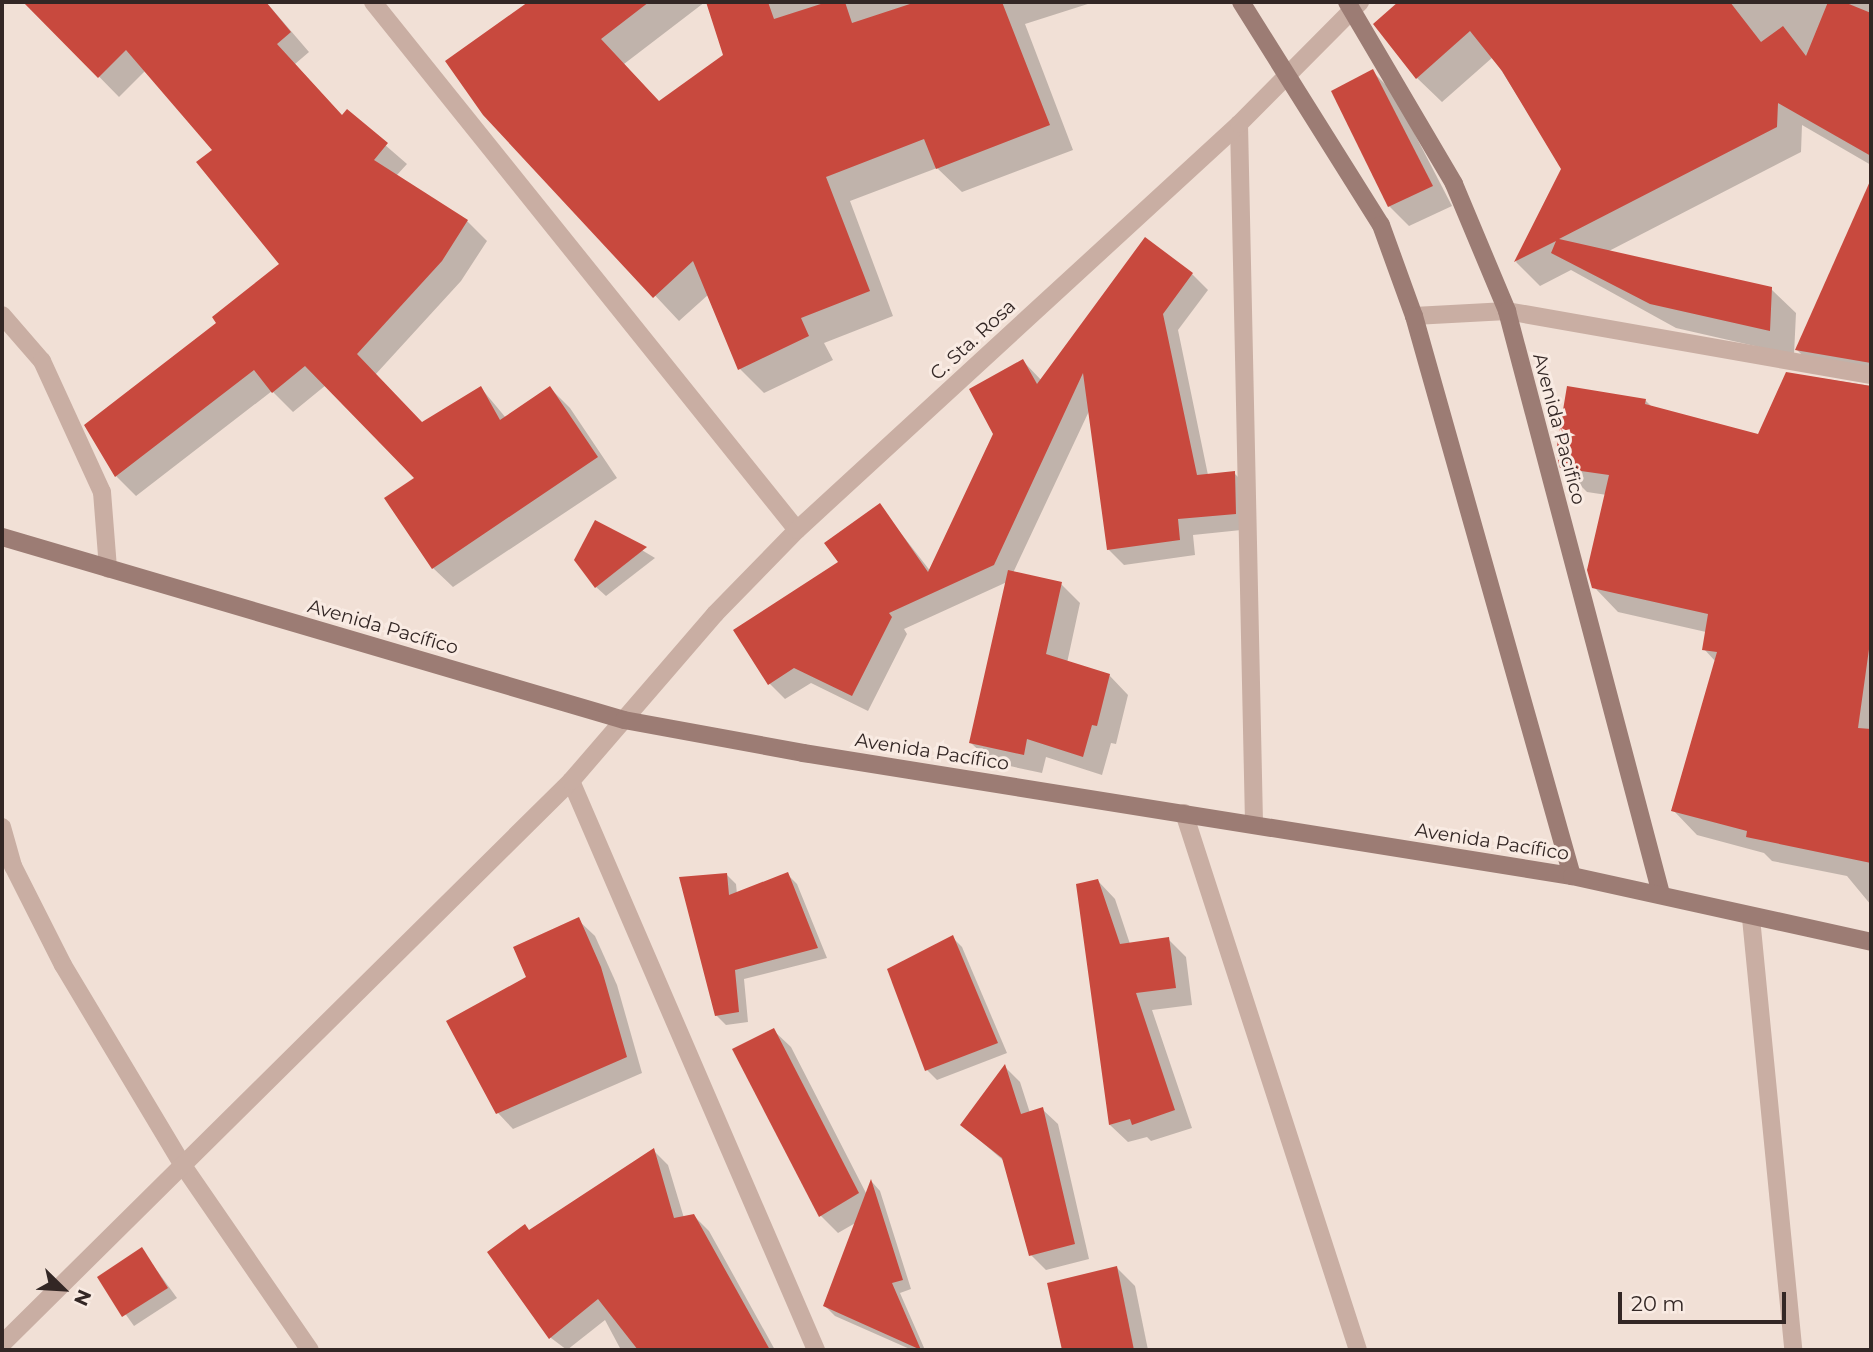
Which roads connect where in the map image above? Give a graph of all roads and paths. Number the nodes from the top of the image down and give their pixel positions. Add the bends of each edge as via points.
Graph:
1 (373, 2) edge
2 (1241, 2) edge
3 (1353, 4) edge
4 (1287, 77) junction
5 (1239, 124) junction
6 (1507, 311) junction
7 (2, 315) edge
8 (1414, 316) junction
9 (1871, 374) edge
10 (797, 530) junction
11 (2, 537) edge
12 (108, 569) junction
13 (624, 720) junction
14 (571, 781) junction
15 (1184, 813) junction
16 (1254, 824) junction
17 (2, 827) edge
18 (1572, 876) junction
19 (1661, 894) junction
20 (1751, 918) junction
21 (1871, 942) edge
22 (184, 1167) junction
23 (2, 1344) edge
24 (310, 1350) edge
25 (816, 1350) edge
26 (1358, 1350) edge
27 (1793, 1350) edge

1 - 10 street
2 - 4 main road
3 - 4 street, C. Sta. Rosa
3 - 6 main road, Avenida Pacifico via 1454,184
4 - 5 street, C. Sta. Rosa
4 - 8 main road via 1381,225
5 - 10 street, C. Sta. Rosa
5 - 16 street
6 - 8 street
6 - 9 street
6 - 19 main road, Avenida Pacifico
7 - 12 street via 42,361 102,492
8 - 18 main road
10 - 13 street, C. Sta. Rosa via 715,614
11 - 12 main road, Avenida Pacífico
12 - 13 main road, Avenida Pacífico
13 - 14 street, C. Sta. Rosa
13 - 15 main road, Avenida Pacífico
14 - 22 street, C. Sta. Rosa
14 - 25 street
15 - 16 main road, Avenida Pacífico
15 - 26 street
16 - 18 main road, Avenida Pacífico
17 - 22 street via 13,866 63,965
18 - 19 main road, Avenida Pacífico
19 - 20 main road, Avenida Pacífico
20 - 21 main road, Avenida Pacífico
20 - 27 street
22 - 23 street, C. Sta. Rosa
22 - 24 street

